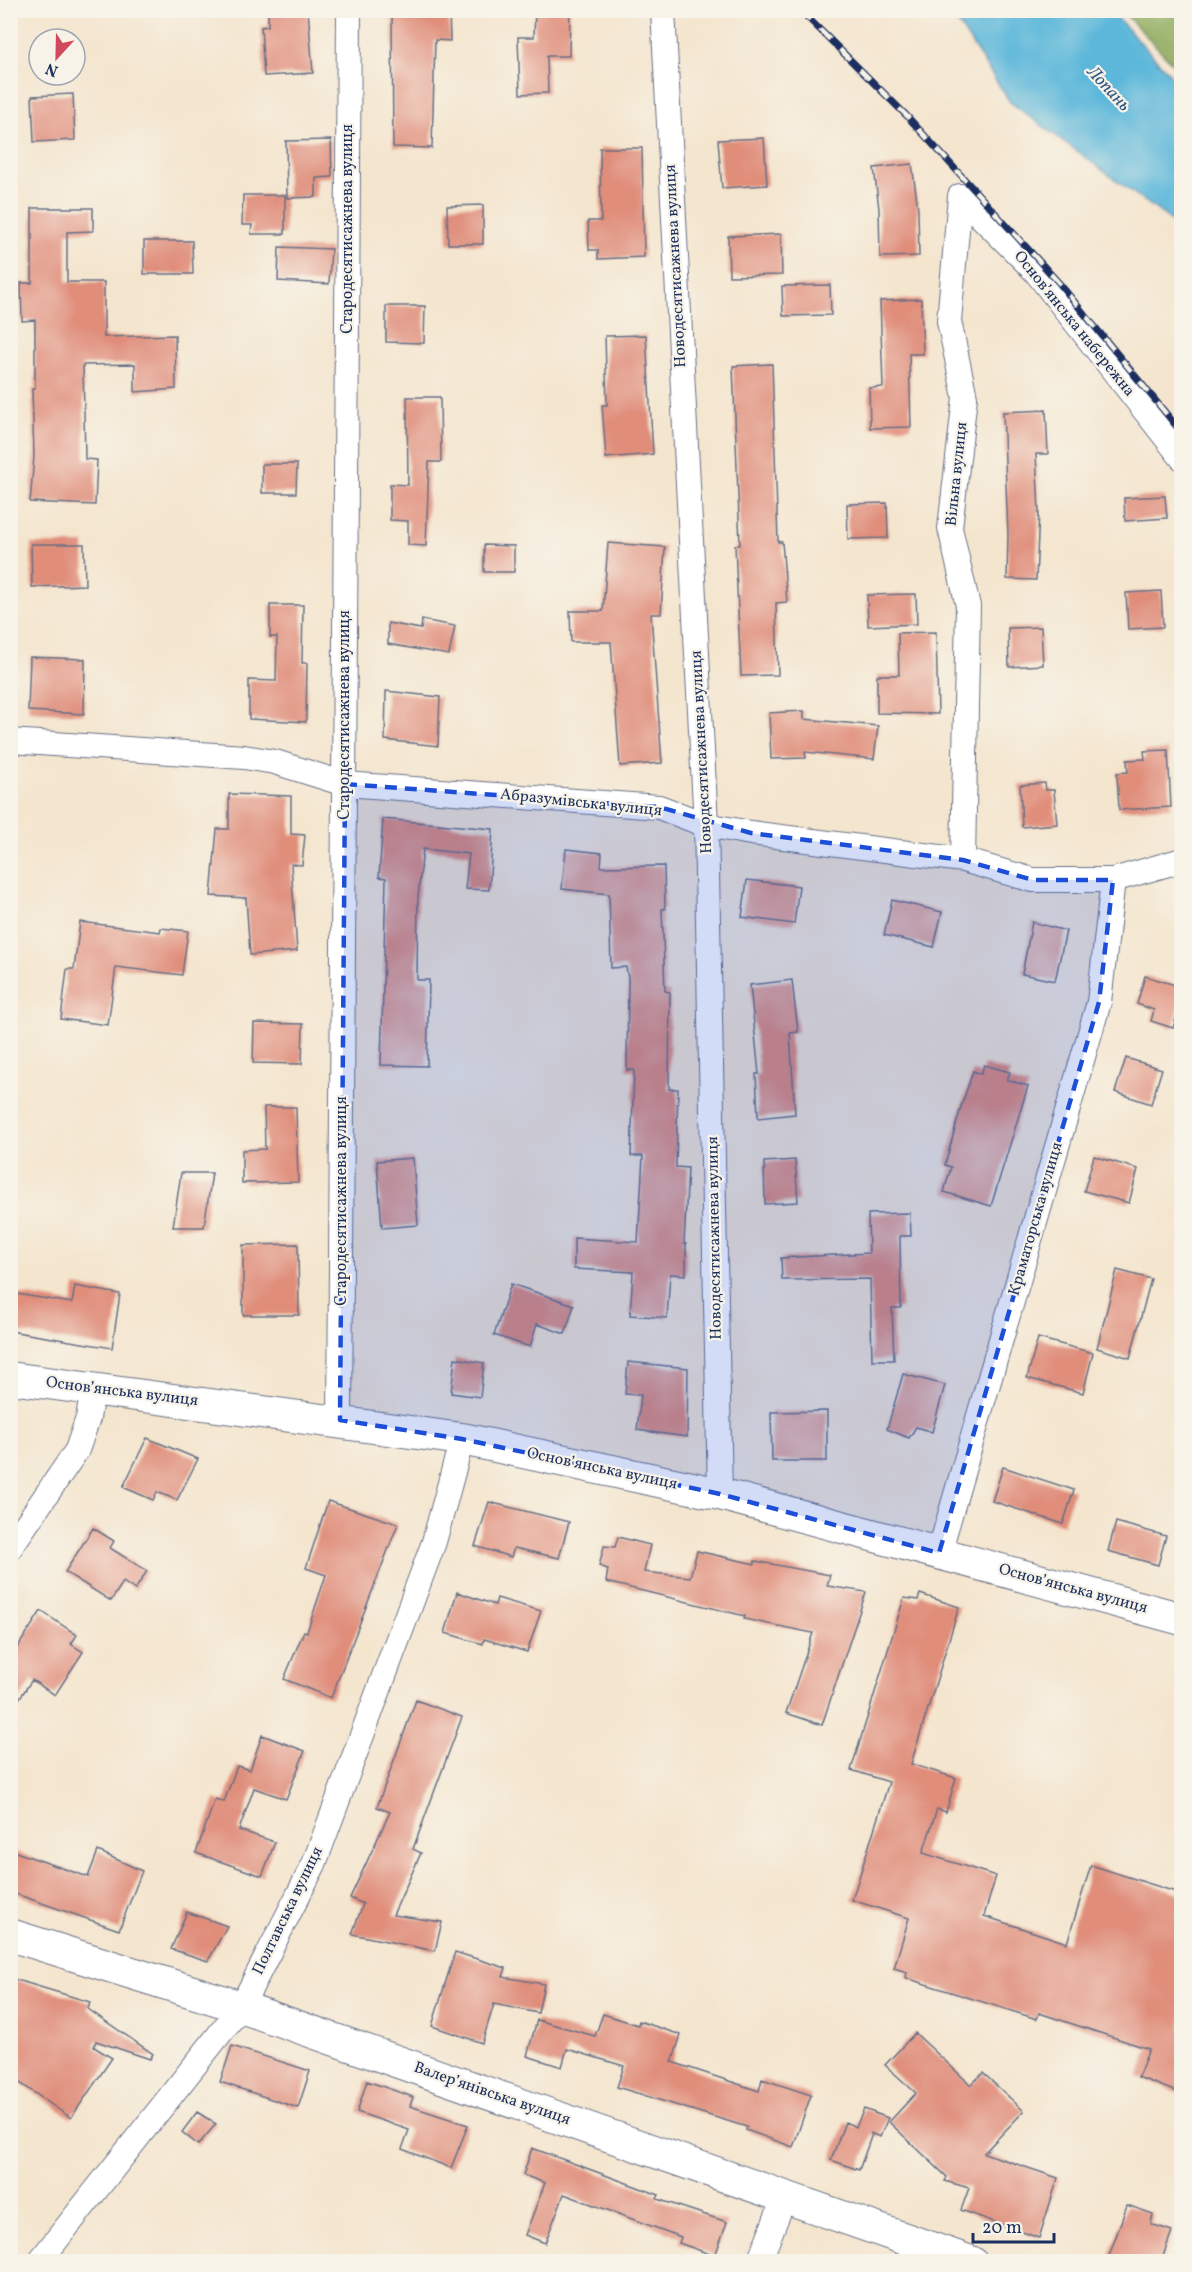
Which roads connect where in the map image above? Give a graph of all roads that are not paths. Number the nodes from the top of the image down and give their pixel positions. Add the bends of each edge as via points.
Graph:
1 (349, 10) edge
2 (663, 10) edge
3 (960, 196) joint
4 (1182, 458) edge
5 (10, 741) edge
6 (345, 783) junction
7 (706, 825) junction
8 (963, 860) junction
9 (1182, 860) edge
10 (1113, 880) junction
11 (10, 1378) edge
12 (93, 1388) junction
13 (340, 1420) junction
14 (462, 1439) junction
15 (720, 1494) junction
16 (10, 1548) edge
17 (939, 1553) junction
18 (1182, 1619) edge
19 (10, 1935) edge
20 (241, 2007) junction
21 (785, 2196) junction
22 (39, 2262) edge
23 (759, 2262) edge
24 (971, 2262) edge

1 - 6 street, Стародесятисажнева вулиця
2 - 7 street, Новодесятисажнева вулиця
3 - 4 street, Основ’янська набережна via 1036,272
3 - 8 street, Вільна вулиця via 949,321 965,397 950,528 968,606
5 - 6 street, Абразумівська вулиця via 244,757
6 - 7 street, Абразумівська вулиця via 659,807
6 - 13 street, Стародесятисажнева вулиця
7 - 8 street, Абразумівська вулиця
7 - 15 street, Новодесятисажнева вулиця
8 - 10 street, Абразумівська вулиця via 1033,880
9 - 10 street, Абразумівська вулиця
10 - 17 street, Краматорська вулиця via 1098,1002
11 - 12 street, Основ’янська вулиця
12 - 13 street, Основ’янська вулиця
12 - 16 street via 77,1450
13 - 14 street, Основ’янська вулиця
14 - 15 street, Основ’янська вулиця
14 - 20 street, Полтавська вулиця via 434,1542 314,1864
15 - 17 street, Основ’янська вулиця
17 - 18 street, Основ’янська вулиця
19 - 20 street, Валер’янівська вулиця
20 - 21 street, Валер’янівська вулиця
20 - 22 street, Полтавська вулиця
21 - 23 street
21 - 24 street, Валер’янівська вулиця

